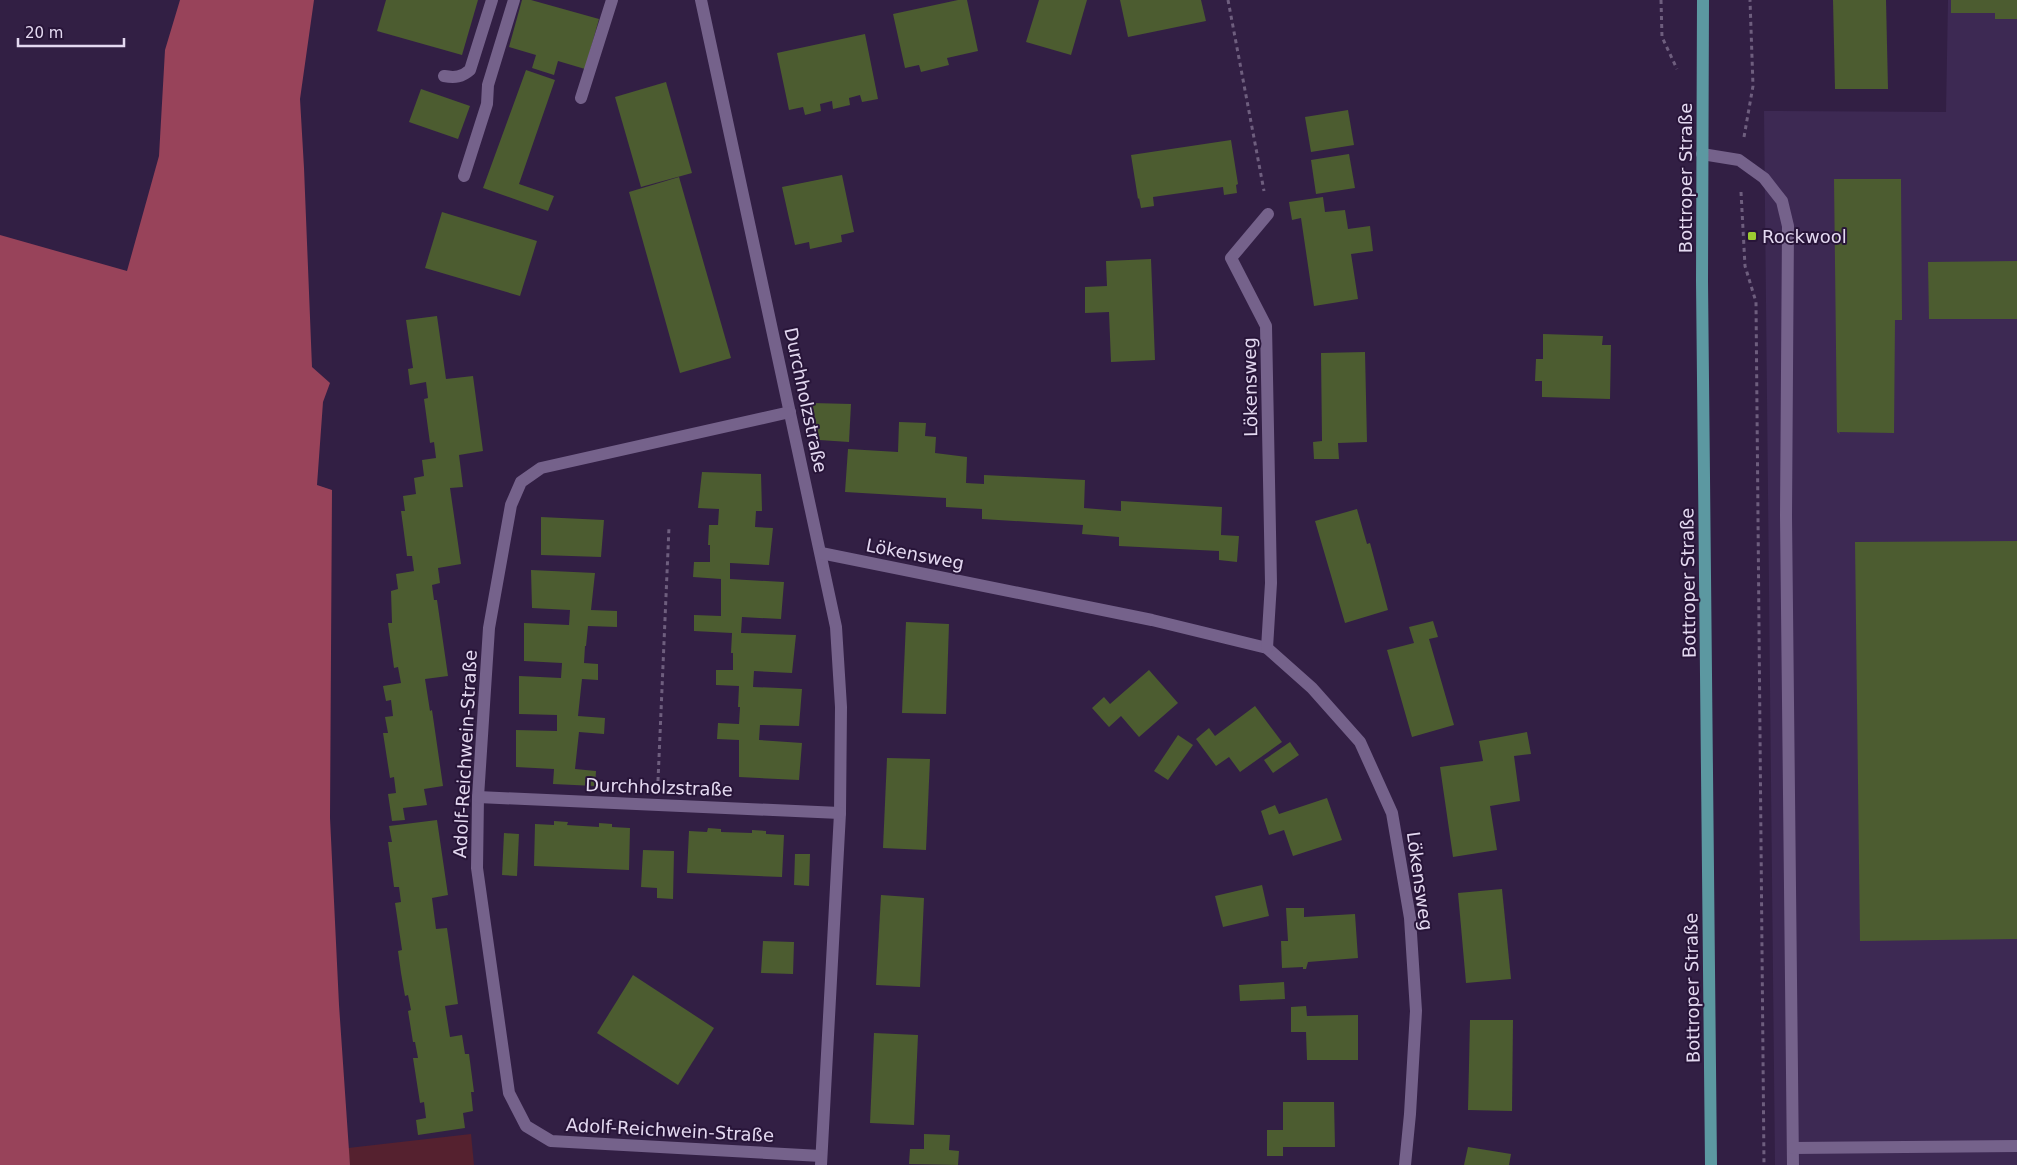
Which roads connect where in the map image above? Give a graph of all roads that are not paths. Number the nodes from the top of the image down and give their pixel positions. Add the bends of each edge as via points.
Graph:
1 (492, 0) edge
2 (514, 0) edge
3 (612, 0) edge
4 (701, 0) edge
5 (1703, 0) edge
6 (444, 76) dead end
7 (581, 98) dead end
8 (1702, 154) junction
9 (464, 176) dead end
10 (1268, 214) road end
11 (790, 412) junction
12 (821, 553) junction
13 (1266, 648) junction
14 (478, 797) junction
15 (840, 813) junction
16 (2017, 1146) edge
17 (1793, 1148) junction
18 (821, 1160) edge
19 (1405, 1165) edge
20 (1711, 1165) edge
21 (1793, 1165) edge

1 - 6 street via 470,70 454,78
2 - 9 street
3 - 7 street
4 - 11 street, Durchholzstraße
5 - 8 main road, Bottroper Straße
8 - 17 street via 1739,160 1764,178 1782,200 1788,226 1786,516
8 - 20 main road, Bottroper Straße
10 - 13 street, Lökensweg via 1231,258 1266,326 1271,582
11 - 12 street, Durchholzstraße
11 - 14 street, Adolf-Reichwein-Straße via 541,468 521,482 511,505 489,628
12 - 13 street, Lökensweg via 1152,620
12 - 15 street, Durchholzstraße via 836,627 841,707
13 - 19 street, Lökensweg via 1312,688 1360,742 1392,813 1410,918 1416,1011
14 - 15 street, Durchholzstraße
14 - 18 street, Adolf-Reichwein-Straße via 477,868 509,1093 526,1126 551,1141
15 - 18 street, Durchholzstraße
16 - 17 street
17 - 21 street

